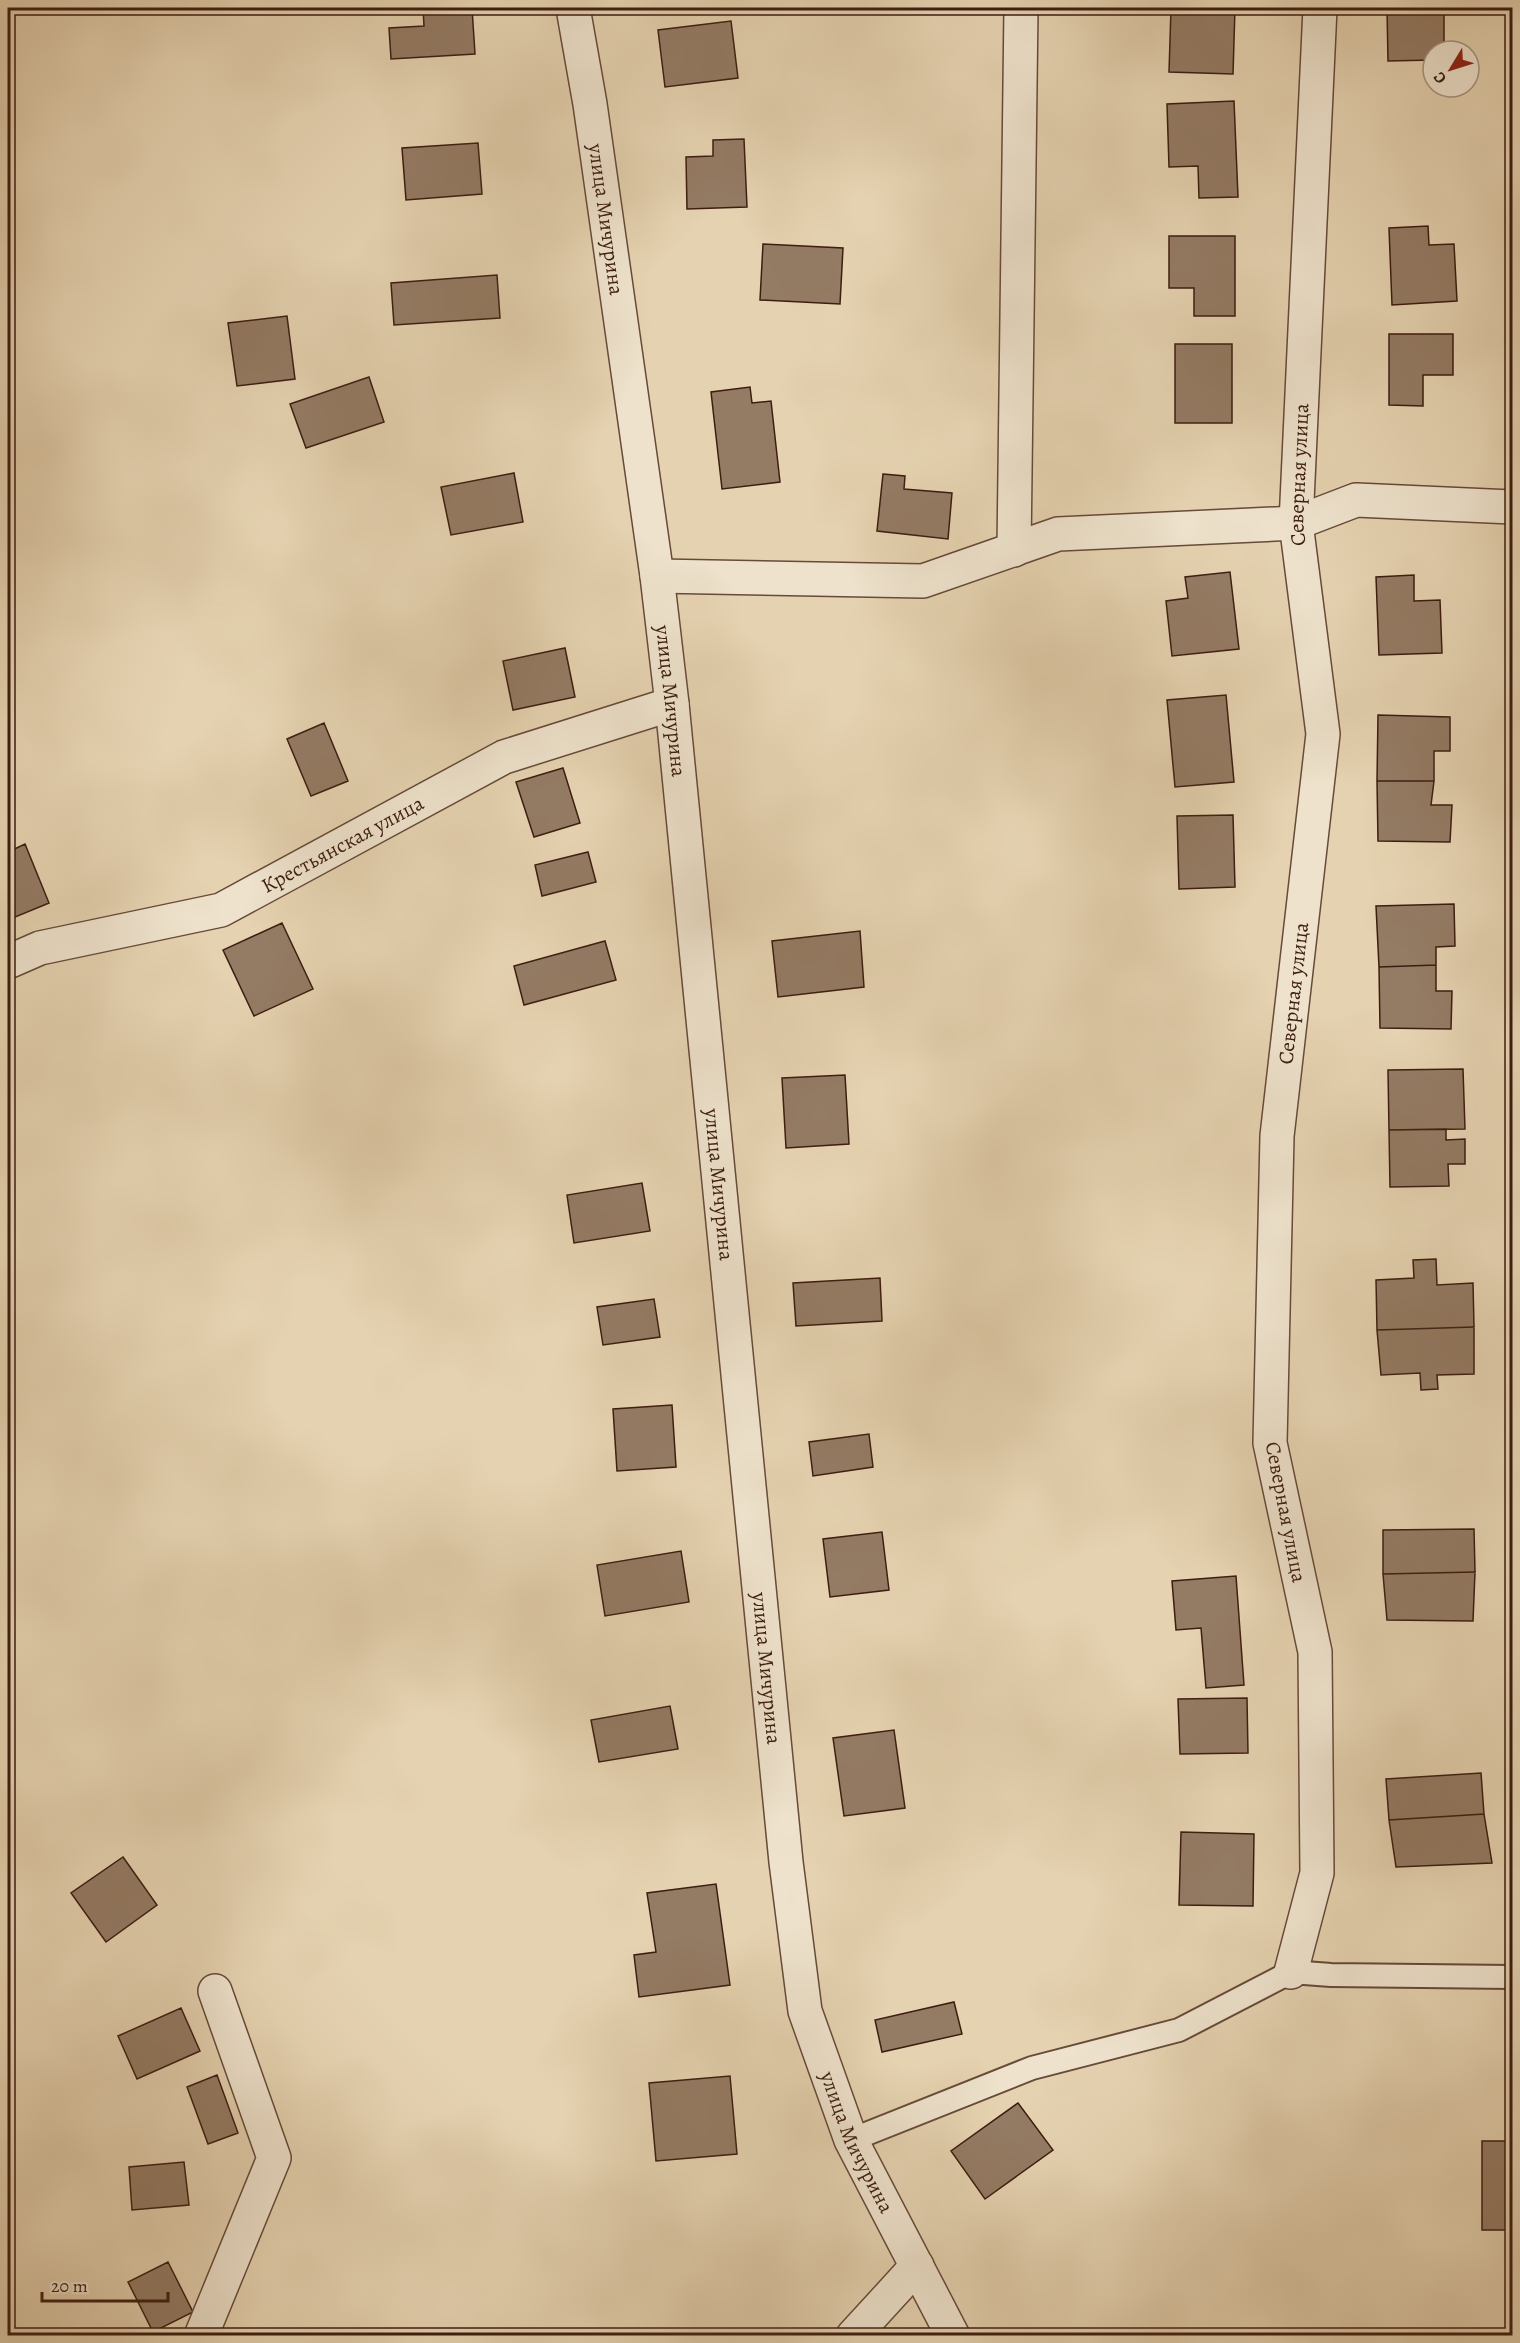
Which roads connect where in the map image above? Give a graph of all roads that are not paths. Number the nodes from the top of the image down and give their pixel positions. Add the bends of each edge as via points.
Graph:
1 (573, 8) edge
2 (1021, 8) edge
3 (1320, 8) edge
4 (1512, 507) edge
5 (1296, 523) junction
6 (1014, 549) junction
7 (657, 576) junction
8 (672, 704) junction
9 (8, 963) edge
10 (1292, 1972) junction
11 (1512, 1977) edge
12 (215, 1991) dead end
13 (851, 2140) junction
14 (917, 2266) junction
15 (201, 2336) edge
16 (853, 2336) edge
17 (953, 2336) edge

1 - 7 street, улица Мичурина
2 - 6 street
3 - 5 street, Северная улица
4 - 5 street via 1356,500
5 - 6 street via 1058,534
5 - 10 street, Северная улица via 1323,734 1276,1148 1270,1443 1315,1652 1317,1874
6 - 7 street via 923,581
7 - 8 street, улица Мичурина
8 - 9 street, Крестьянская улица via 504,757 221,910 40,948
8 - 13 street, улица Мичурина via 786,1862 805,2011
10 - 11 lane
10 - 13 lane via 1179,2030 1032,2068
12 - 15 street via 274,2158
13 - 14 street, улица Мичурина
14 - 16 street
14 - 17 street, улица Мичурина

